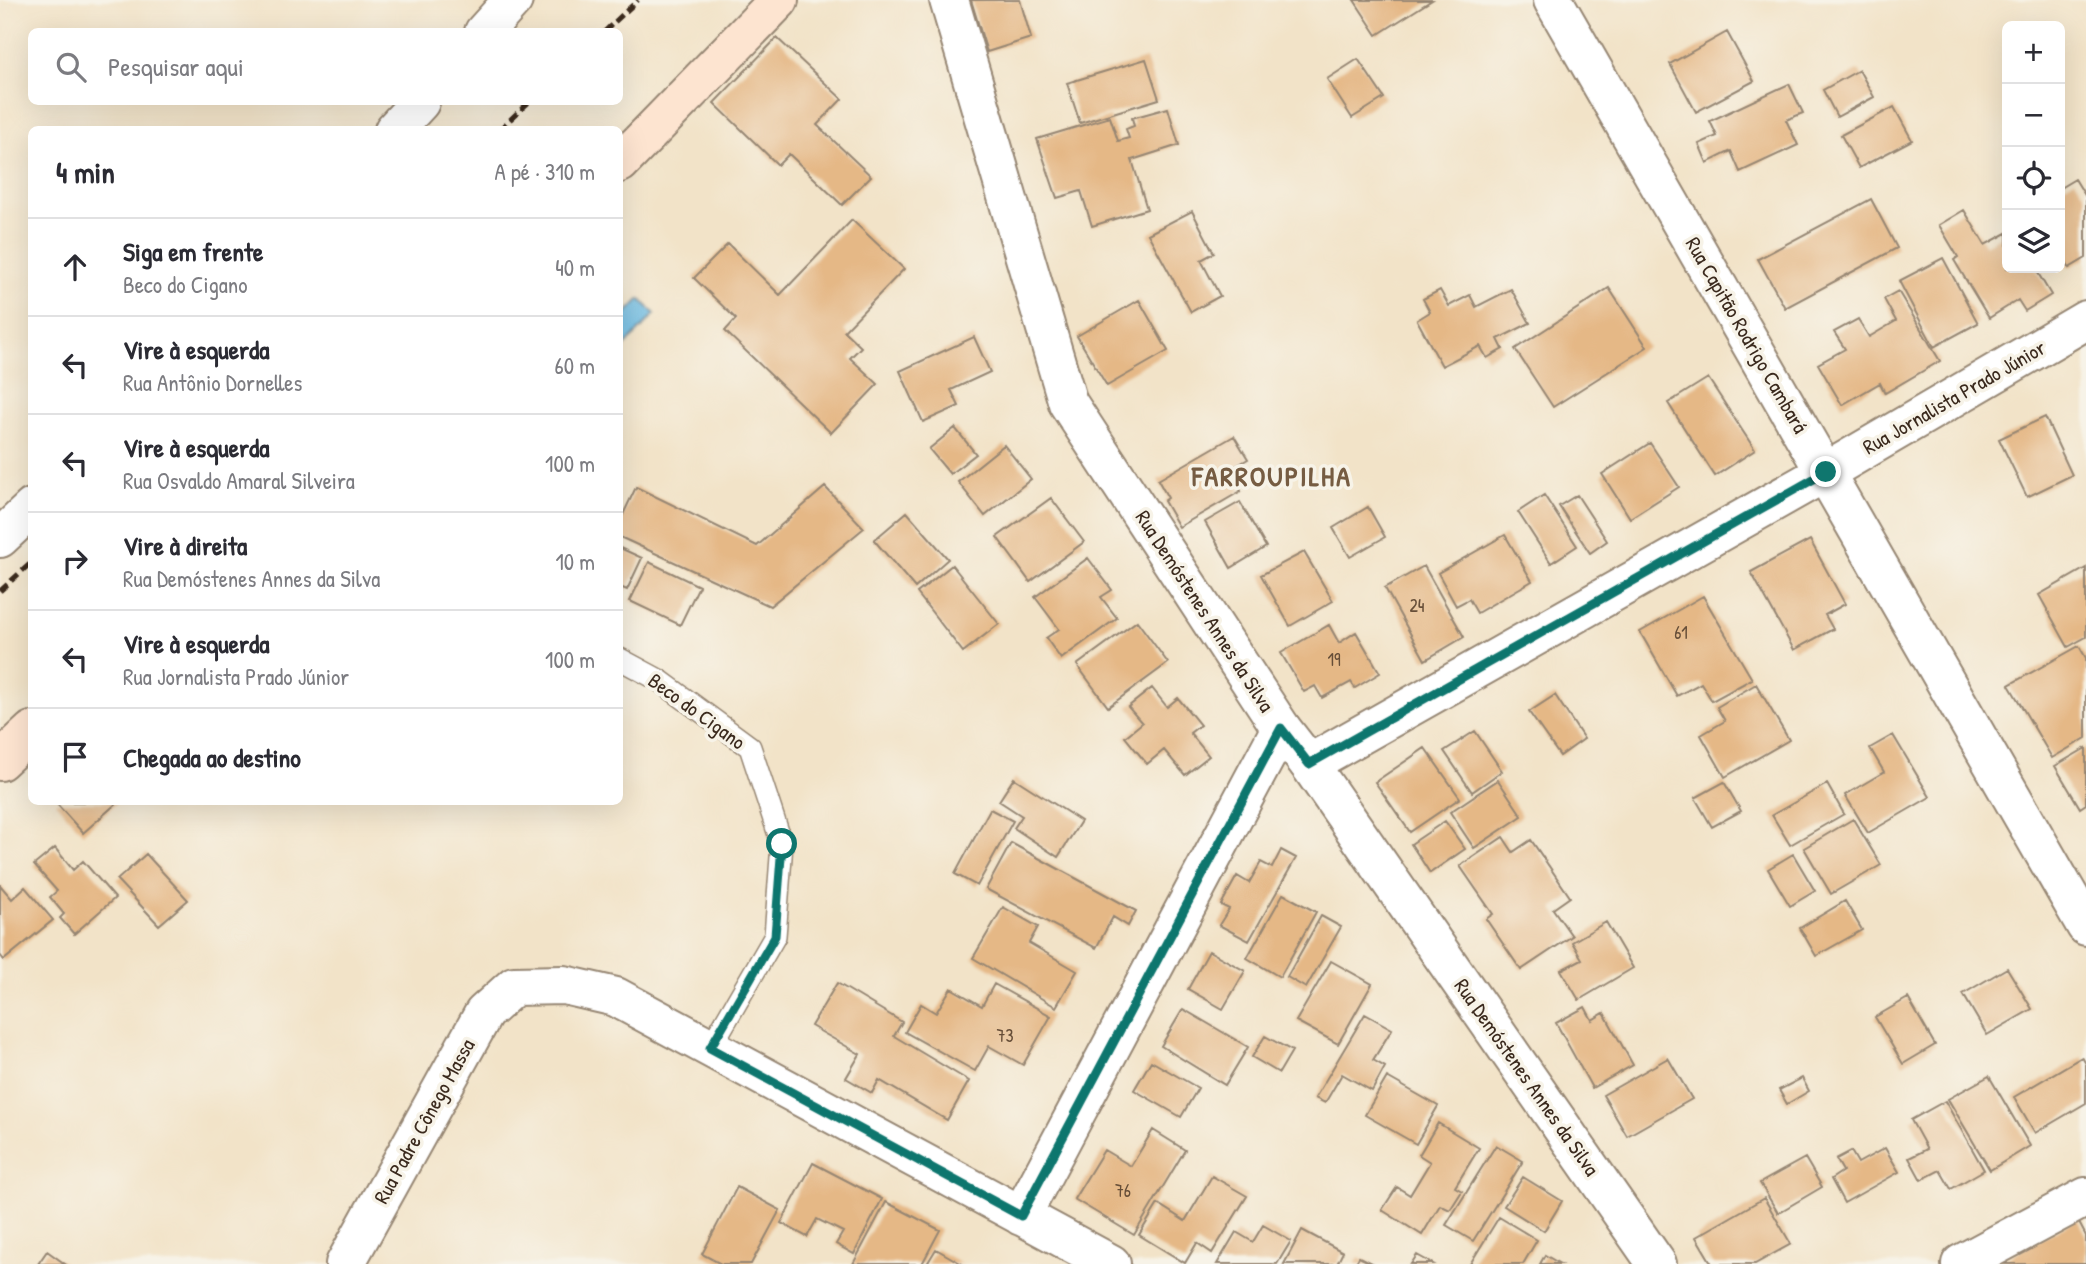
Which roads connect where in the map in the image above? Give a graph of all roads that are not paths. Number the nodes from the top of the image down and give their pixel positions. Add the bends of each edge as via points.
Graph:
1 (513, 0) edge
2 (779, 0) edge
3 (949, 0) edge
4 (1553, 0) edge
5 (488, 28) edge
6 (417, 105) edge
7 (398, 126) edge
8 (623, 160) edge
9 (2086, 320) edge
10 (1826, 472) junction
11 (28, 512) edge
12 (0, 538) edge
13 (623, 661) edge
14 (1281, 728) junction
15 (28, 735) edge
16 (0, 761) edge
17 (1309, 764) junction
18 (2086, 926) edge
19 (710, 1048) junction
20 (2086, 1196) edge
21 (1021, 1216) junction
22 (346, 1264) edge
23 (1111, 1264) edge
24 (1657, 1264) edge
25 (1961, 1264) edge

1 - 5 street
2 - 8 main road
3 - 14 street, Rua Demóstenes Annes da Silva via 1068,403
4 - 10 street, Rua Capitão Rodrigo Cambará
6 - 7 street
9 - 10 street, Rua Jornalista Prado Júnior
10 - 17 street, Rua Jornalista Prado Júnior
10 - 18 street, Rua Capitão Rodrigo Cambará
11 - 12 street
13 - 19 lane, Beco do Cigano via 659,680 750,747 782,844 775,936
14 - 17 street, Rua Demóstenes Annes da Silva
14 - 21 street
15 - 16 main road
17 - 24 street, Rua Demóstenes Annes da Silva
19 - 21 street
19 - 22 street, Rua Padre Cônego Massa via 616,997 564,985 514,986 484,1013
20 - 25 street
21 - 23 street

